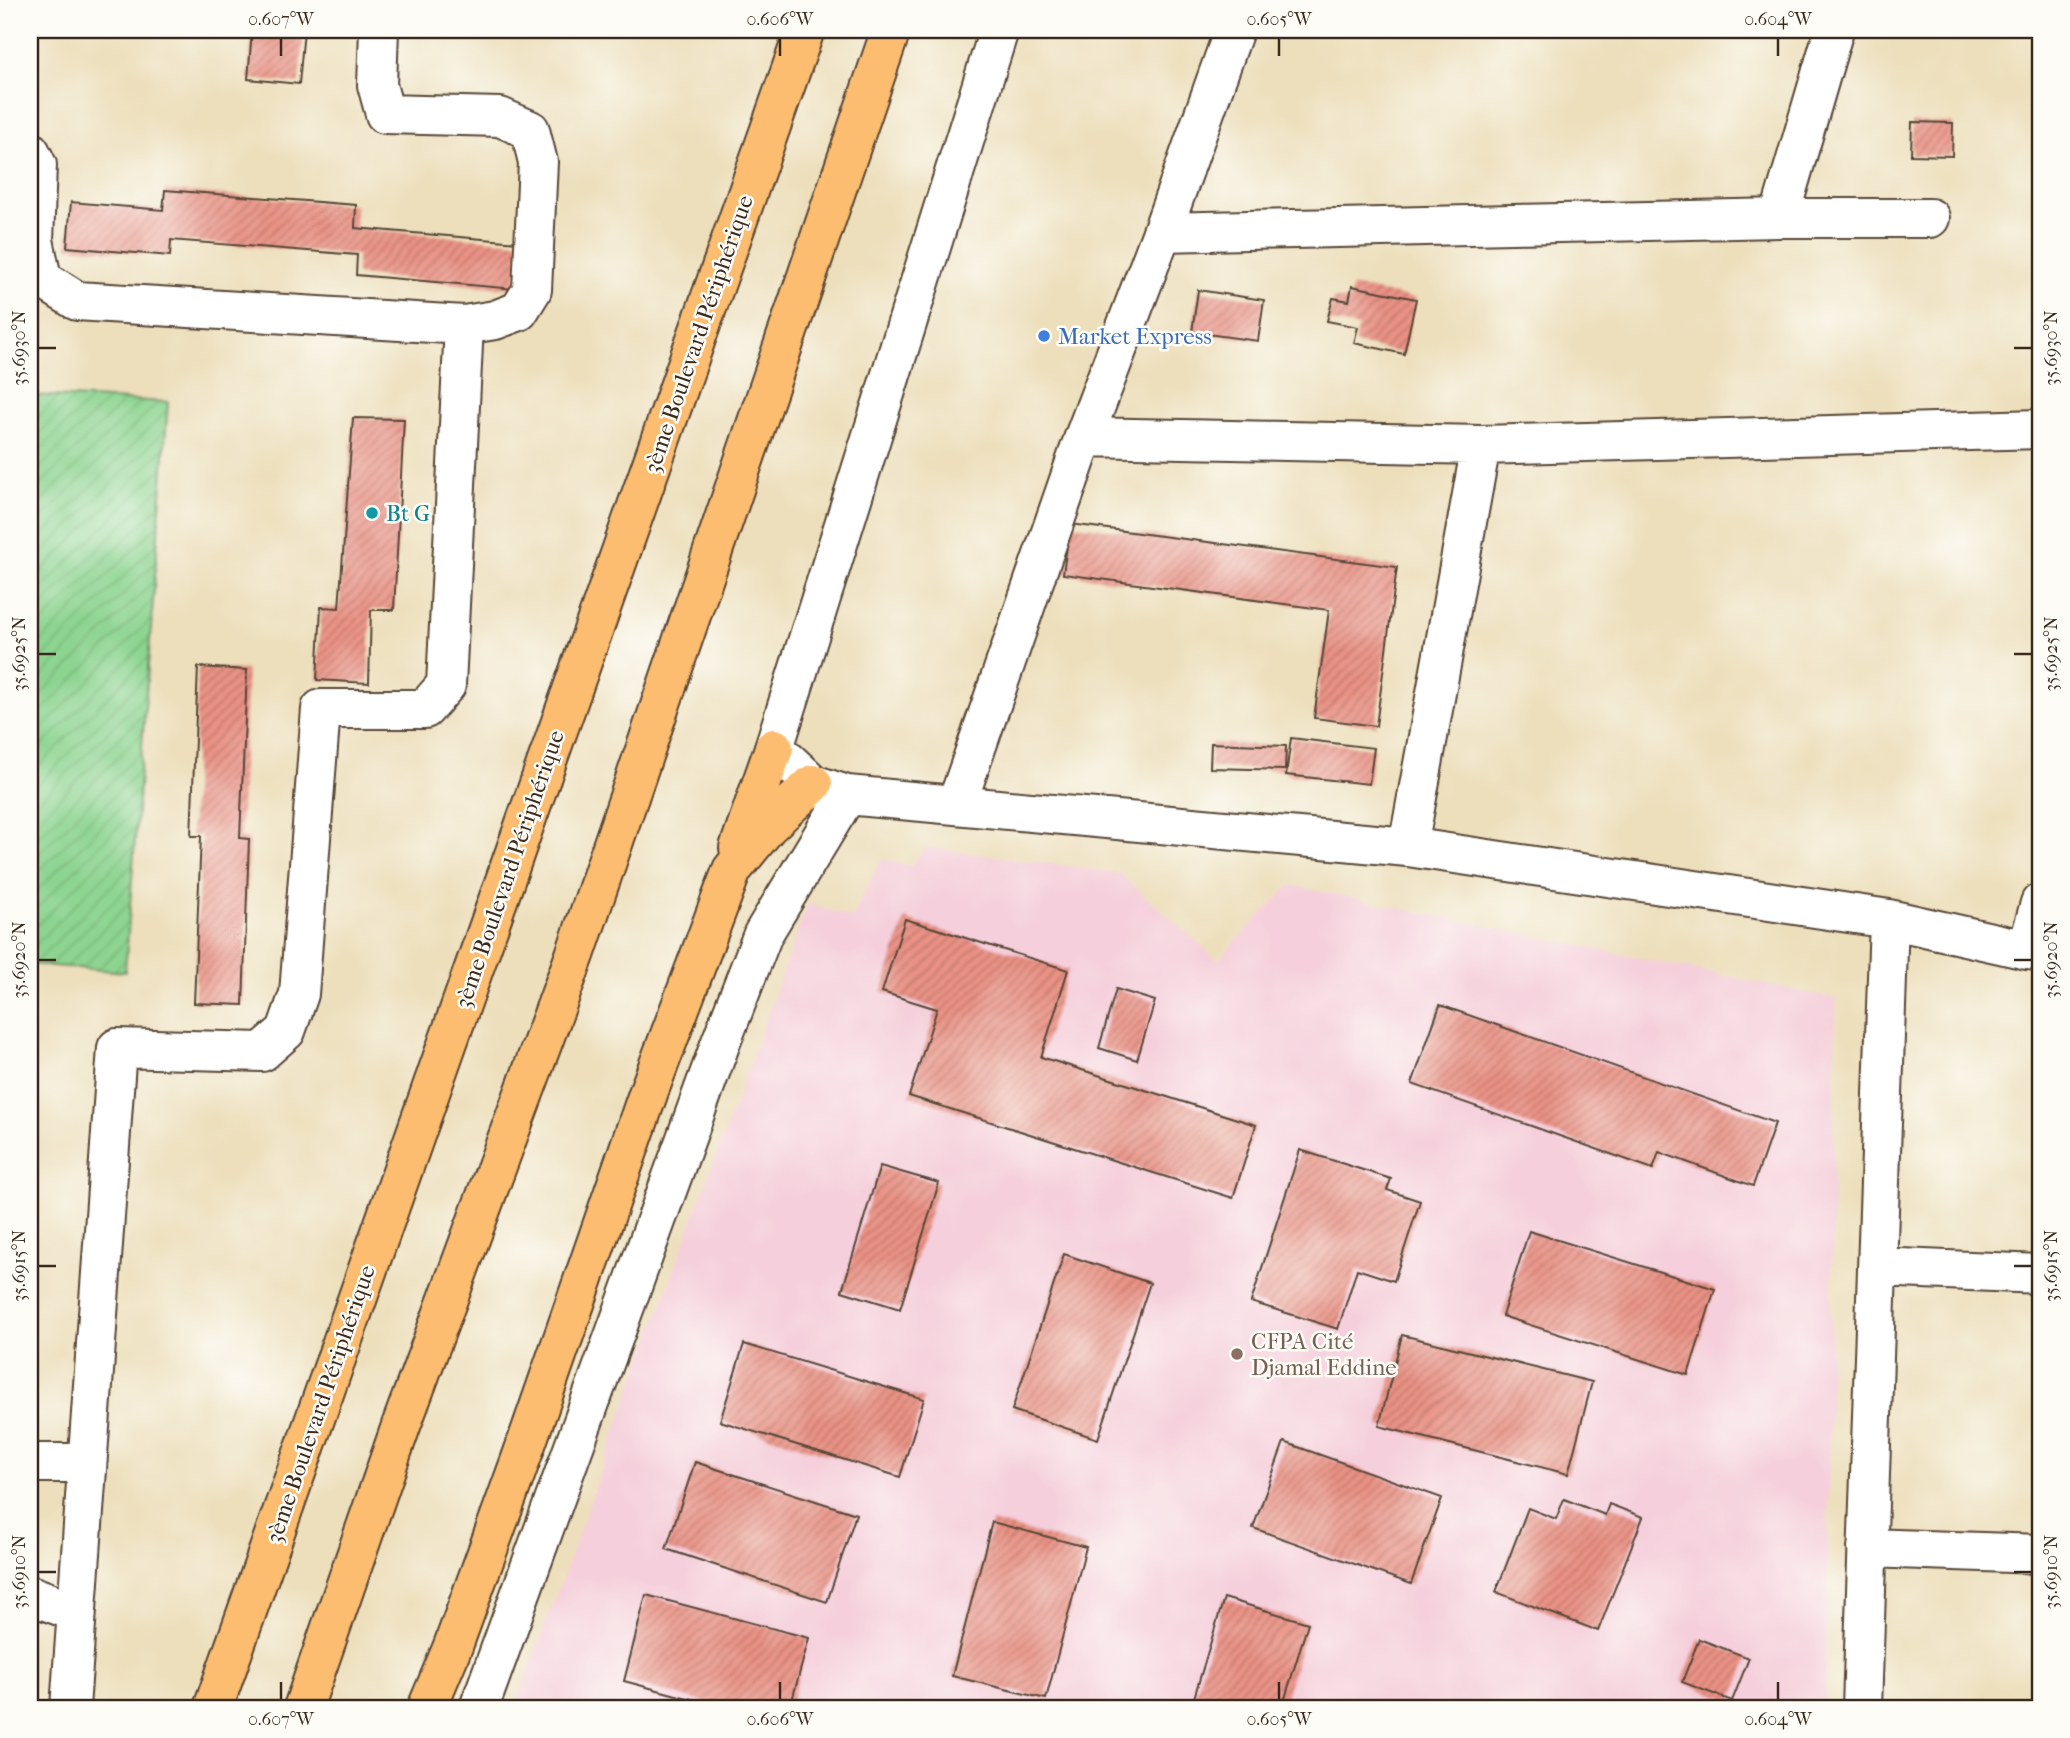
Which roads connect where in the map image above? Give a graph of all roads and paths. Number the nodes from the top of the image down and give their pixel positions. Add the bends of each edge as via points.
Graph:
1 (379, 30) edge
2 (805, 30) edge
3 (891, 30) edge
4 (999, 30) edge
5 (1234, 30) edge
6 (1834, 30) edge
7 (30, 150) edge
8 (1779, 218) junction
9 (1930, 218) dead end
10 (1162, 232) junction
11 (464, 325) junction
12 (2040, 429) edge
13 (1084, 437) junction
14 (1481, 445) junction
15 (774, 748) junction
16 (830, 790) junction
17 (957, 803) junction
18 (1408, 847) junction
19 (732, 870) junction
20 (2040, 902) edge
21 (1889, 919) junction
22 (2034, 951) edge
23 (1877, 1267) junction
24 (2040, 1274) edge
25 (30, 1462) edge
26 (87, 1462) junction
27 (1867, 1548) junction
28 (2040, 1554) edge
29 (30, 1595) edge
30 (76, 1612) junction
31 (69, 1708) edge
32 (213, 1708) edge
33 (303, 1708) edge
34 (427, 1708) edge
35 (479, 1708) edge
36 (1862, 1708) edge

1 - 11 street via 377,85 385,114 500,117 530,130 538,162 532,290 519,311
2 - 32 highway, 3ème Boulevard Périphérique
3 - 33 highway via 575,955 401,1426
4 - 15 street
5 - 10 street
6 - 8 street
7 - 11 street via 37,165 34,240 42,279 77,301
8 - 9 street
8 - 10 street
10 - 13 street
11 - 26 street via 446,685 425,709 321,709 299,994 286,1031 262,1052 117,1048
12 - 14 street
13 - 14 street
13 - 17 street
14 - 18 street
15 - 16 street
15 - 19 highway
16 - 17 street
16 - 19 highway via 768,826
16 - 35 street via 763,934 721,1042
17 - 18 street
18 - 21 street
19 - 34 highway
20 - 22 street
21 - 22 street
21 - 23 street
23 - 24 street
23 - 27 street
25 - 26 street
26 - 30 street
27 - 28 street
27 - 36 street
29 - 30 street
30 - 31 street

